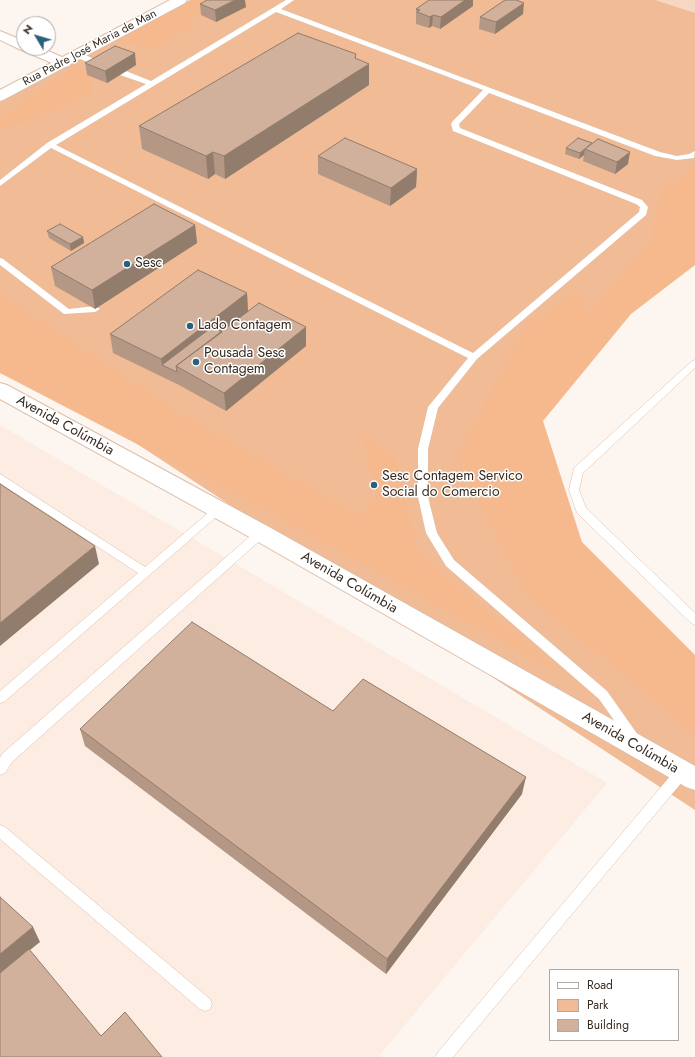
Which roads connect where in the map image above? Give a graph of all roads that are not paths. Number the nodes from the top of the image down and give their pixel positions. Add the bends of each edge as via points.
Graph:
1 (180, 0) edge
2 (291, 0) edge
3 (275, 9) junction
4 (0, 35) edge
5 (16, 42) edge
6 (78, 55) junction
7 (48, 56) edge
8 (64, 63) junction
9 (104, 66) edge
10 (123, 73) edge
11 (152, 84) junction
12 (488, 90) junction
13 (1, 95) edge
14 (50, 145) junction
15 (695, 153) edge
16 (0, 184) edge
17 (0, 261) edge
18 (95, 309) dead end
19 (474, 357) junction
20 (695, 363) edge
21 (0, 390) edge
22 (0, 478) edge
23 (220, 510) junction
24 (261, 533) junction
25 (146, 573) junction
26 (695, 620) edge
27 (0, 698) edge
28 (642, 749) junction
29 (0, 769) edge
30 (688, 775) edge
31 (0, 831) edge
32 (205, 1004) dead end
33 (442, 1057) edge

1 - 6 street, Rua Padre José Maria de Man
2 - 3 lane
3 - 11 lane
3 - 12 lane
4 - 5 street
6 - 8 street, Rua Padre José Maria de Man
6 - 9 lane
7 - 8 street
8 - 13 street, Rua Padre José Maria de Man
10 - 11 lane
11 - 14 lane
12 - 15 lane via 658,154 677,158
12 - 19 lane via 455,124 456,130 640,202 644,207 643,213
14 - 16 lane
14 - 19 lane
17 - 18 lane via 67,312
19 - 28 lane via 433,407 423,449 423,497 432,533 450,563 603,695
20 - 26 lane via 578,471 574,490 581,510
21 - 23 street, Avenida Colúmbia
22 - 25 lane
23 - 24 street, Avenida Colúmbia
23 - 25 lane
24 - 28 street, Avenida Colúmbia
24 - 29 lane via 7,758
25 - 27 lane
28 - 30 street, Avenida Colúmbia
30 - 33 lane
31 - 32 lane

